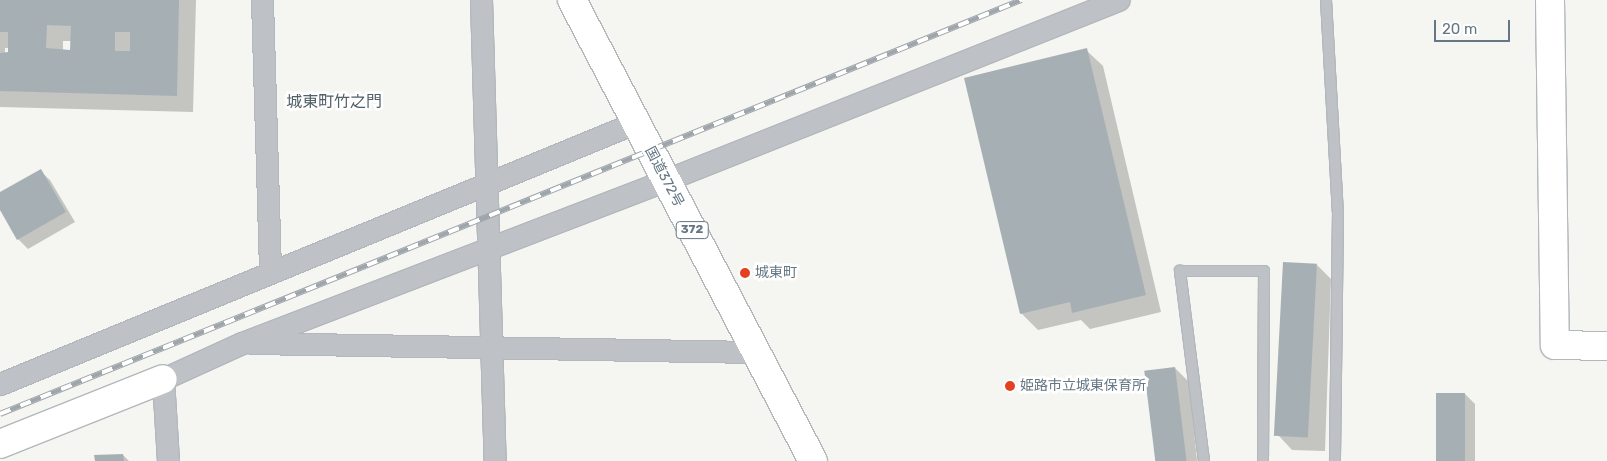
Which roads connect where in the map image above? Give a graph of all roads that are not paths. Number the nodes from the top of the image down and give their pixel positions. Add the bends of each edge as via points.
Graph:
1 (262, 0) edge
2 (481, 0) edge
3 (572, 0) edge
4 (1118, 0) edge
5 (1326, 0) edge
6 (1550, 0) edge
7 (636, 122) junction
8 (666, 180) junction
9 (487, 182) junction
10 (489, 246) junction
11 (270, 270) junction
12 (242, 343) junction
13 (1607, 346) edge
14 (493, 348) junction
15 (755, 352) junction
16 (162, 379) junction
17 (0, 384) edge
18 (0, 444) edge
19 (168, 461) edge
20 (495, 461) edge
21 (813, 461) edge
22 (1204, 461) edge
23 (1263, 461) edge
24 (1335, 461) edge

1 - 11 street
2 - 9 street
3 - 7 main road, 国道372号 / 372
4 - 8 street
5 - 24 lane via 1338,212
6 - 13 main road via 1555,345
7 - 8 main road, 国道372号 / 372
7 - 9 street
8 - 10 street
8 - 15 main road, 国道372号 / 372
9 - 10 street
9 - 11 street
10 - 12 street
10 - 14 street
11 - 17 street
12 - 14 street
12 - 16 street
14 - 15 street
14 - 20 street
15 - 21 main road, 国道372号 / 372
16 - 18 main road
16 - 19 street
22 - 23 lane via 1180,271 1264,271

